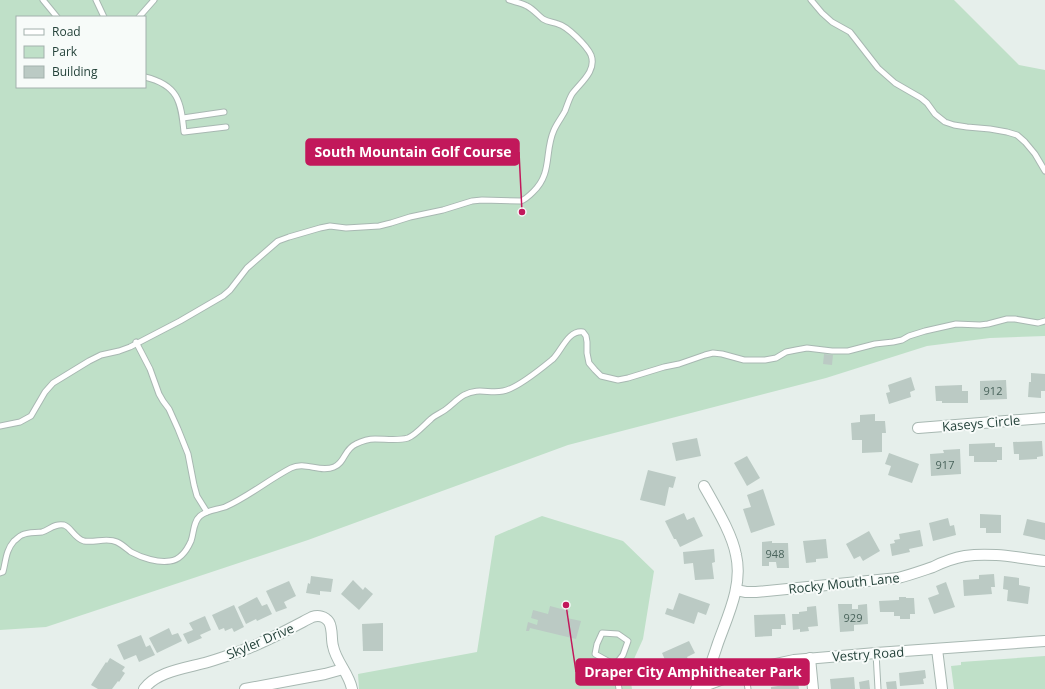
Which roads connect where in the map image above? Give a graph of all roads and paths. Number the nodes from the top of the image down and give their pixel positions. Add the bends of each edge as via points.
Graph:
1 (43, 0) edge
2 (96, 0) edge
3 (154, 0) edge
4 (510, 0) edge
5 (811, 0) edge
6 (56, 16) edge
7 (104, 16) edge
8 (140, 16) edge
9 (146, 77) edge
10 (224, 112) dead end
11 (183, 118) junction
12 (226, 127) dead end
13 (1045, 171) edge
14 (1045, 321) edge
15 (136, 342) junction
16 (1045, 418) edge
17 (0, 426) edge
18 (918, 428) dead end
19 (704, 486) dead end
20 (206, 512) junction
21 (1045, 562) edge
22 (0, 573) edge
23 (736, 590) junction
24 (1045, 641) edge
25 (937, 649) junction
26 (876, 653) junction
27 (810, 658) junction
28 (615, 665) junction
29 (343, 669) junction
30 (745, 671) junction
31 (700, 688) edge
32 (144, 689) edge
33 (245, 689) edge
34 (352, 689) edge
35 (619, 689) edge
36 (748, 689) edge
37 (813, 689) edge
38 (878, 689) edge
39 (942, 689) edge

1 - 6 lane
2 - 7 lane
3 - 8 lane
4 - 15 lane via 527,6 544,20 566,27 588,51 592,61 589,73 572,95 554,131 544,178 533,192 521,201 472,201 380,226 330,226 278,241 247,268 223,296
5 - 13 lane via 832,22 850,32 878,68 895,83 921,98 945,122 1017,135 1035,154
9 - 11 lane via 164,84 173,91 179,101
10 - 11 lane
11 - 12 lane via 184,132
14 - 20 lane via 1038,323 1007,319 980,325 956,324 893,342 853,350 796,350 765,360 744,360 722,354 705,354 679,364 618,380 602,376 595,370 589,363 586,336 583,332 573,333 553,359 514,388 501,392 482,390 464,395 434,416 410,438 374,439 354,444 334,467 321,469 297,466 223,508
15 - 17 lane via 101,355 64,376 45,392 30,416 20,422
15 - 20 lane via 178,429 188,454 197,496
16 - 18 street, Kaseys Circle
19 - 23 street via 734,545 738,566
20 - 22 lane via 198,518 191,541 183,553 172,561 142,557 116,541 83,540 77,538 64,525 58,525 41,532 20,535 9,547 3,572
21 - 23 street, Rocky Mouth Lane via 981,554 949,560 898,578 756,592
23 - 31 street
24 - 25 street, Vestry Road
25 - 26 street, Vestry Road
25 - 39 street
26 - 27 street, Vestry Road
26 - 38 lane
27 - 30 street, Vestry Road
27 - 37 street
28 - 28 lane via 595,654 602,633 618,634 628,641
28 - 35 lane
29 - 32 street, Skyler Drive via 333,647 329,622 324,618 312,616 281,634 249,648 164,675
29 - 33 street
29 - 34 street, Skyler Drive via 350,678
30 - 31 street, Vestry Road
30 - 36 lane

